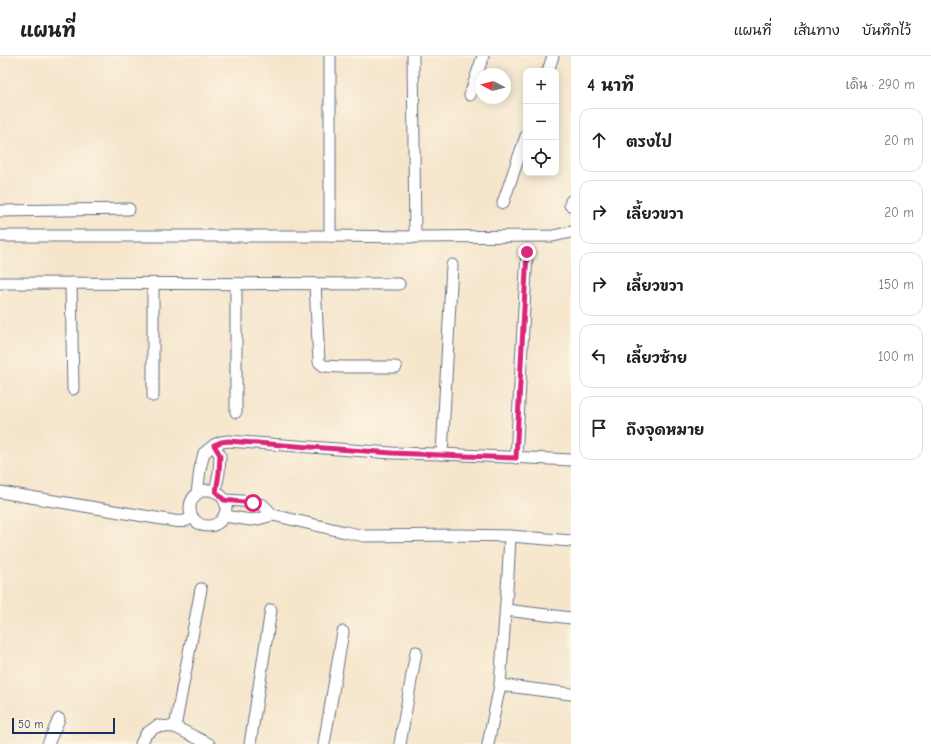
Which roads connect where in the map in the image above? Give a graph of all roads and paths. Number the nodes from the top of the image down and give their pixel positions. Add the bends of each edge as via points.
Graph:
1 (330, 56) edge
2 (413, 56) edge
3 (483, 56) edge
4 (554, 56) edge
5 (549, 68) edge
6 (470, 95) dead end
7 (525, 140) edge
8 (503, 203) dead end
9 (129, 209) dead end
10 (0, 210) edge
11 (571, 232) edge
12 (0, 236) edge
13 (330, 236) junction
14 (415, 237) junction
15 (527, 252) dead end
16 (452, 265) dead end
17 (0, 283) edge
18 (71, 283) junction
19 (153, 284) junction
20 (236, 284) junction
21 (316, 284) junction
22 (399, 284) dead end
23 (396, 367) dead end
24 (73, 389) dead end
25 (153, 396) dead end
26 (236, 412) dead end
27 (214, 445) junction
28 (442, 454) junction
29 (516, 458) junction
30 (571, 460) edge
31 (0, 492) edge
32 (216, 492) junction
33 (197, 494) junction
34 (224, 500) junction
35 (273, 515) junction
36 (224, 516) junction
37 (192, 517) junction
38 (510, 536) junction
39 (571, 541) edge
40 (201, 589) dead end
41 (271, 610) dead end
42 (506, 610) junction
43 (571, 618) edge
44 (343, 632) dead end
45 (416, 652) dead end
46 (500, 685) junction
47 (571, 694) edge
48 (59, 719) dead end
49 (175, 727) junction
50 (48, 744) edge
51 (141, 744) edge
52 (208, 744) edge
53 (250, 744) edge
54 (324, 744) edge
55 (400, 744) edge
56 (488, 744) edge

1 - 13 street
2 - 14 street
3 - 6 street
4 - 5 street
7 - 8 street
9 - 10 street
11 - 14 street via 553,236
12 - 13 street
13 - 14 street
15 - 29 street
16 - 28 street
17 - 18 street
18 - 19 street
18 - 24 street
19 - 20 street
19 - 25 street
20 - 21 street
20 - 26 street
21 - 22 street
21 - 23 street via 318,362 324,366 335,367
27 - 28 street via 228,441 392,453
27 - 32 street via 220,455
27 - 33 street via 204,453
28 - 29 street
29 - 30 street
31 - 37 street via 174,521 182,522
32 - 33 street via 209,490
32 - 34 street
33 - 37 street via 190,509
34 - 35 street via 263,505
34 - 36 street
35 - 36 street via 251,520
35 - 38 street via 365,536
36 - 37 street via 212,526 197,523
38 - 39 street
38 - 42 street
40 - 49 street
41 - 53 street
42 - 43 street
42 - 46 street
44 - 54 street
45 - 55 street
46 - 47 street
46 - 56 street
48 - 50 street
49 - 51 street via 157,726 146,734
49 - 52 street

